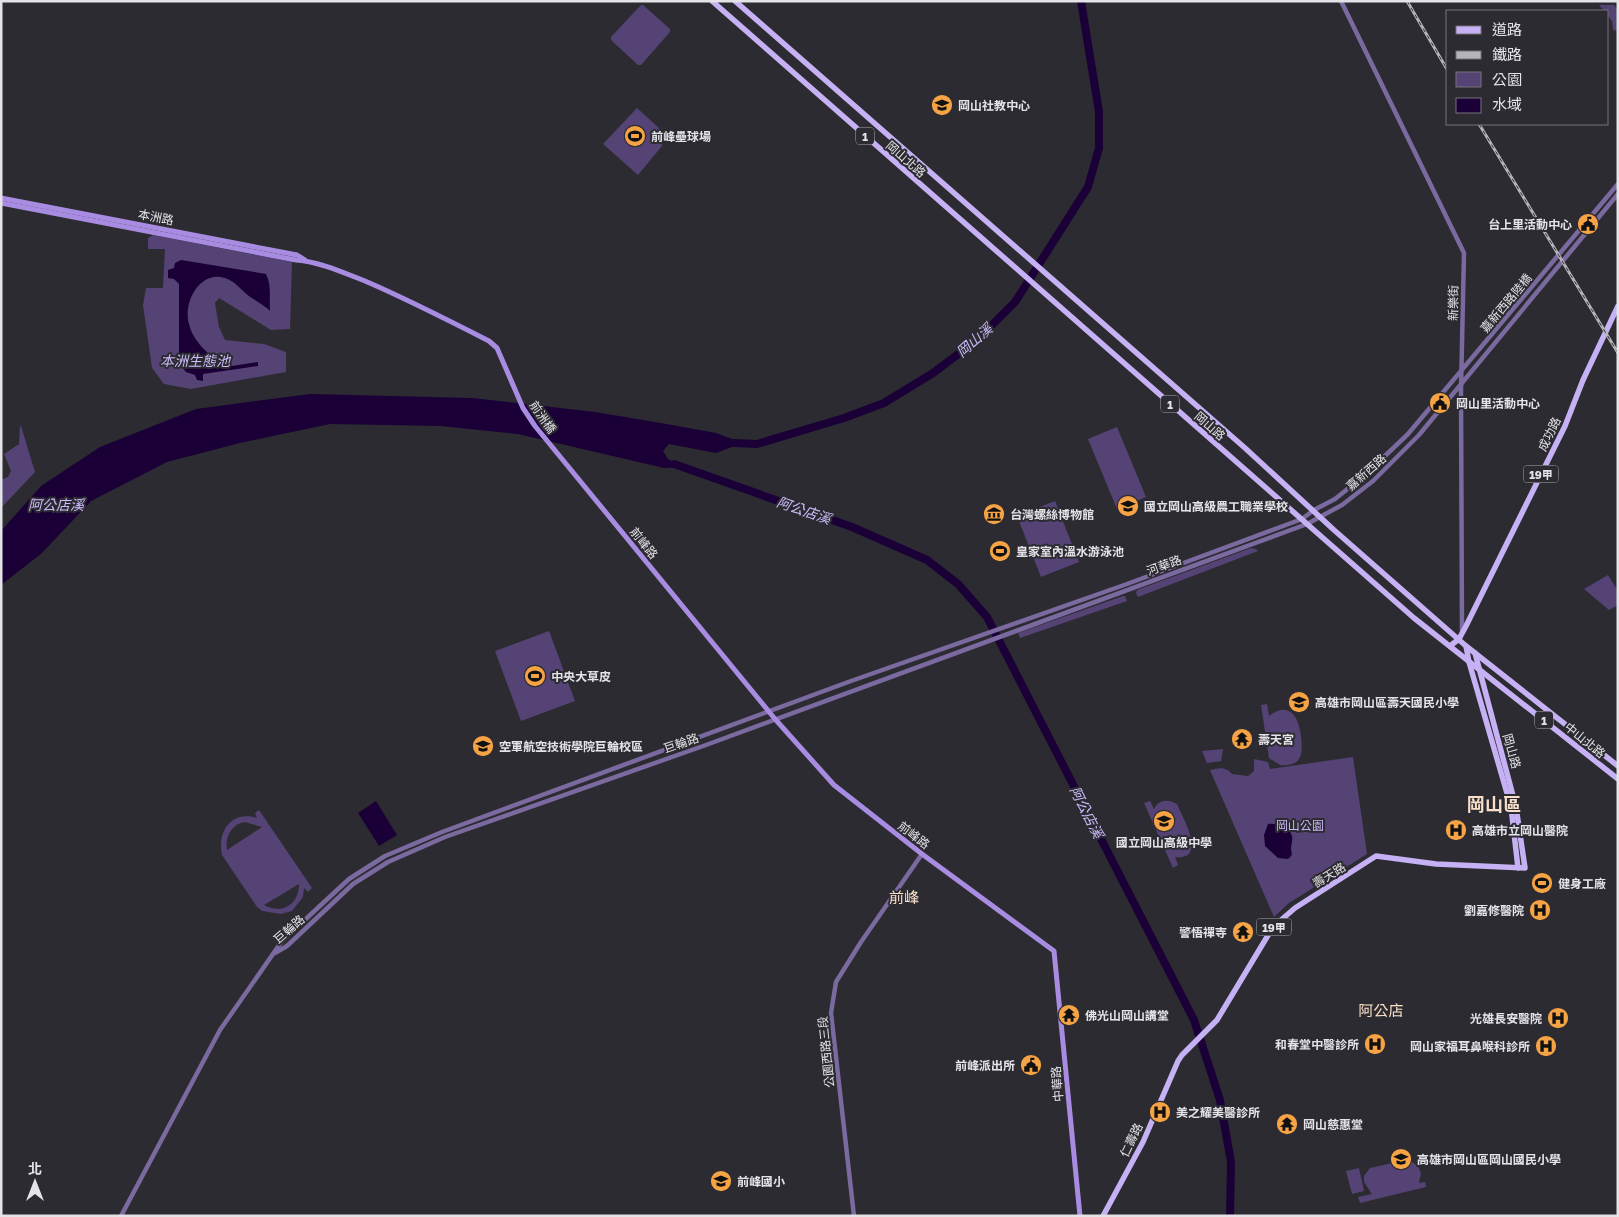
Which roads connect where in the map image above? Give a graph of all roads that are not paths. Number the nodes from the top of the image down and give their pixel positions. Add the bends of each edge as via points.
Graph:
1 (712, 1) edge
2 (736, 1) edge
3 (1341, 1) edge
4 (1618, 184) edge
5 (1618, 194) edge
6 (1, 198) edge
7 (1, 203) edge
8 (306, 260) junction
9 (1054, 280) joint
10 (1038, 289) joint
11 (1618, 306) edge
12 (509, 377) joint
13 (1408, 434) joint
14 (1419, 435) joint
15 (560, 456) joint
16 (1314, 510) junction
17 (1320, 516) junction
18 (1304, 521) junction
19 (1460, 637) junction
20 (1450, 646) junction
21 (1466, 646) junction
22 (1475, 653) junction
23 (1469, 662) junction
24 (1478, 668) junction
25 (769, 711) junction
26 (775, 718) junction
27 (1618, 766) edge
28 (1618, 779) edge
29 (922, 854) junction
30 (1518, 868) junction
31 (1526, 868) joint
32 (1054, 951) joint
33 (272, 956) junction
34 (1190, 1047) joint
35 (854, 1215) edge
36 (122, 1216) edge
37 (1080, 1216) edge
38 (1103, 1216) edge

1 - 10 main road, 岡山北路 / 1
2 - 9 main road, 岡山北路 / 1
3 - 19 street, 新樂街 via 1464,253
4 - 13 street, 嘉新西路陸橋
5 - 14 street, 嘉新西路陸橋
6 - 8 main road, 本洲路 via 297,255
7 - 8 main road, 本洲路
8 - 12 main road, 本洲路 via 394,294 489,341 497,348
9 - 16 main road, 岡山路 / 1
10 - 18 main road, 岡山路 / 1
11 - 19 main road, 成功路 / 19甲 via 1565,426
12 - 15 main road, 前洲橋 via 523,408
13 - 16 street, 嘉新西路 via 1365,474 1334,499
14 - 17 street, 嘉新西路 via 1377,478 1342,505
15 - 25 main road, 前峰路
16 - 17 main road, 1
16 - 18 street, 河華路
17 - 18 street, 河華路
17 - 19 main road, 1
18 - 20 main road, 岡山路 / 1
18 - 25 street, 河華路
18 - 26 street, 河華路
19 - 20 main road, 成功路 / 19甲
19 - 21 main road, 1
20 - 23 main road, 岡山路 / 1
21 - 22 main road, 1
21 - 23 main road, 岡山路
22 - 24 main road, 岡山路 / 19甲
22 - 27 main road, 中山北路 / 1
23 - 24 main road, 中山北路 / 1
23 - 30 main road, 岡山路 via 1511,807
24 - 28 main road, 中山北路 / 1
24 - 31 main road, 岡山路 / 19甲 via 1516,807
25 - 26 main road, 前峰路
25 - 33 street, 巨輪路 via 385,856 349,879 282,942
26 - 29 main road, 前峰路 via 834,785
26 - 33 street, 巨輪路 via 445,837 388,862 353,884
29 - 32 main road, 前峰路
29 - 35 street, 公園西路三段 via 848,962 836,982 833,996 831,1013
30 - 31 main road, 壽天路 / 19甲
30 - 34 main road, 壽天路 / 19甲 via 1436,864 1376,856 1295,908 1273,927 1217,1020
32 - 37 main road, 中華路
33 - 36 street via 220,1030
34 - 38 main road, 仁壽路 / 19甲 via 1173,1070 1143,1142

